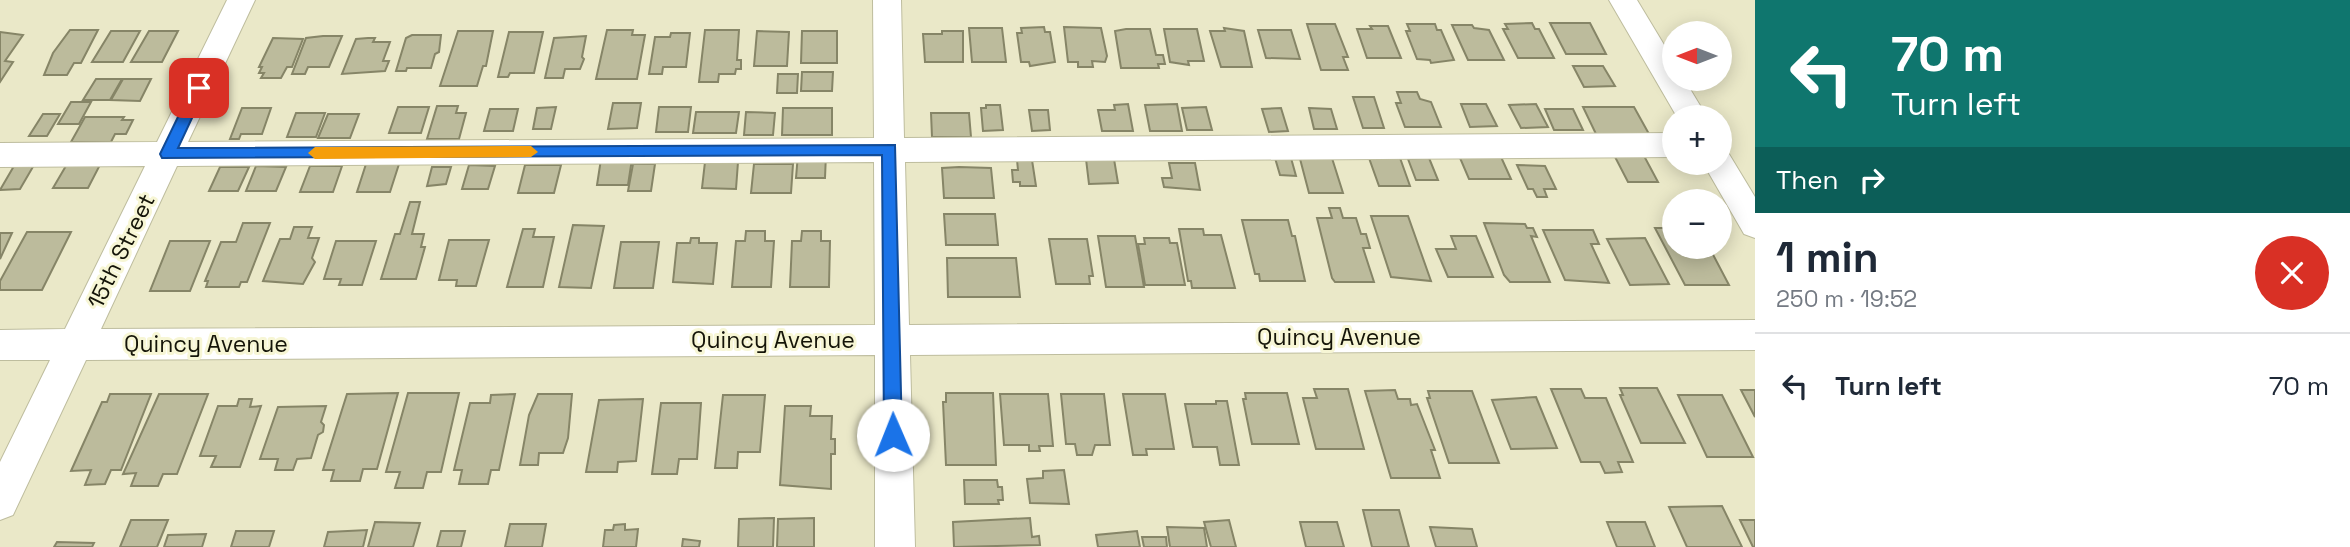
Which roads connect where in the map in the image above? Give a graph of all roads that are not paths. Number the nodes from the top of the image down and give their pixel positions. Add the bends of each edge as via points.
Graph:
1 (241, 0) edge
2 (887, 0) edge
3 (1623, 0) edge
4 (1685, 105) edge
5 (1662, 145) edge
6 (889, 149) junction
7 (167, 154) junction
8 (0, 155) edge
9 (1725, 175) edge
10 (1755, 226) edge
11 (1755, 335) edge
12 (892, 340) junction
13 (75, 344) junction
14 (0, 345) edge
15 (0, 502) edge
16 (895, 547) edge

1 - 7 street, 15th Street
2 - 6 street
3 - 4 street
5 - 6 street
6 - 7 street
6 - 12 street
7 - 8 street
7 - 13 street, 15th Street
9 - 10 street
11 - 12 street, Quincy Avenue
12 - 13 street, Quincy Avenue
12 - 16 street
13 - 14 street, Quincy Avenue
13 - 15 street, 15th Street

